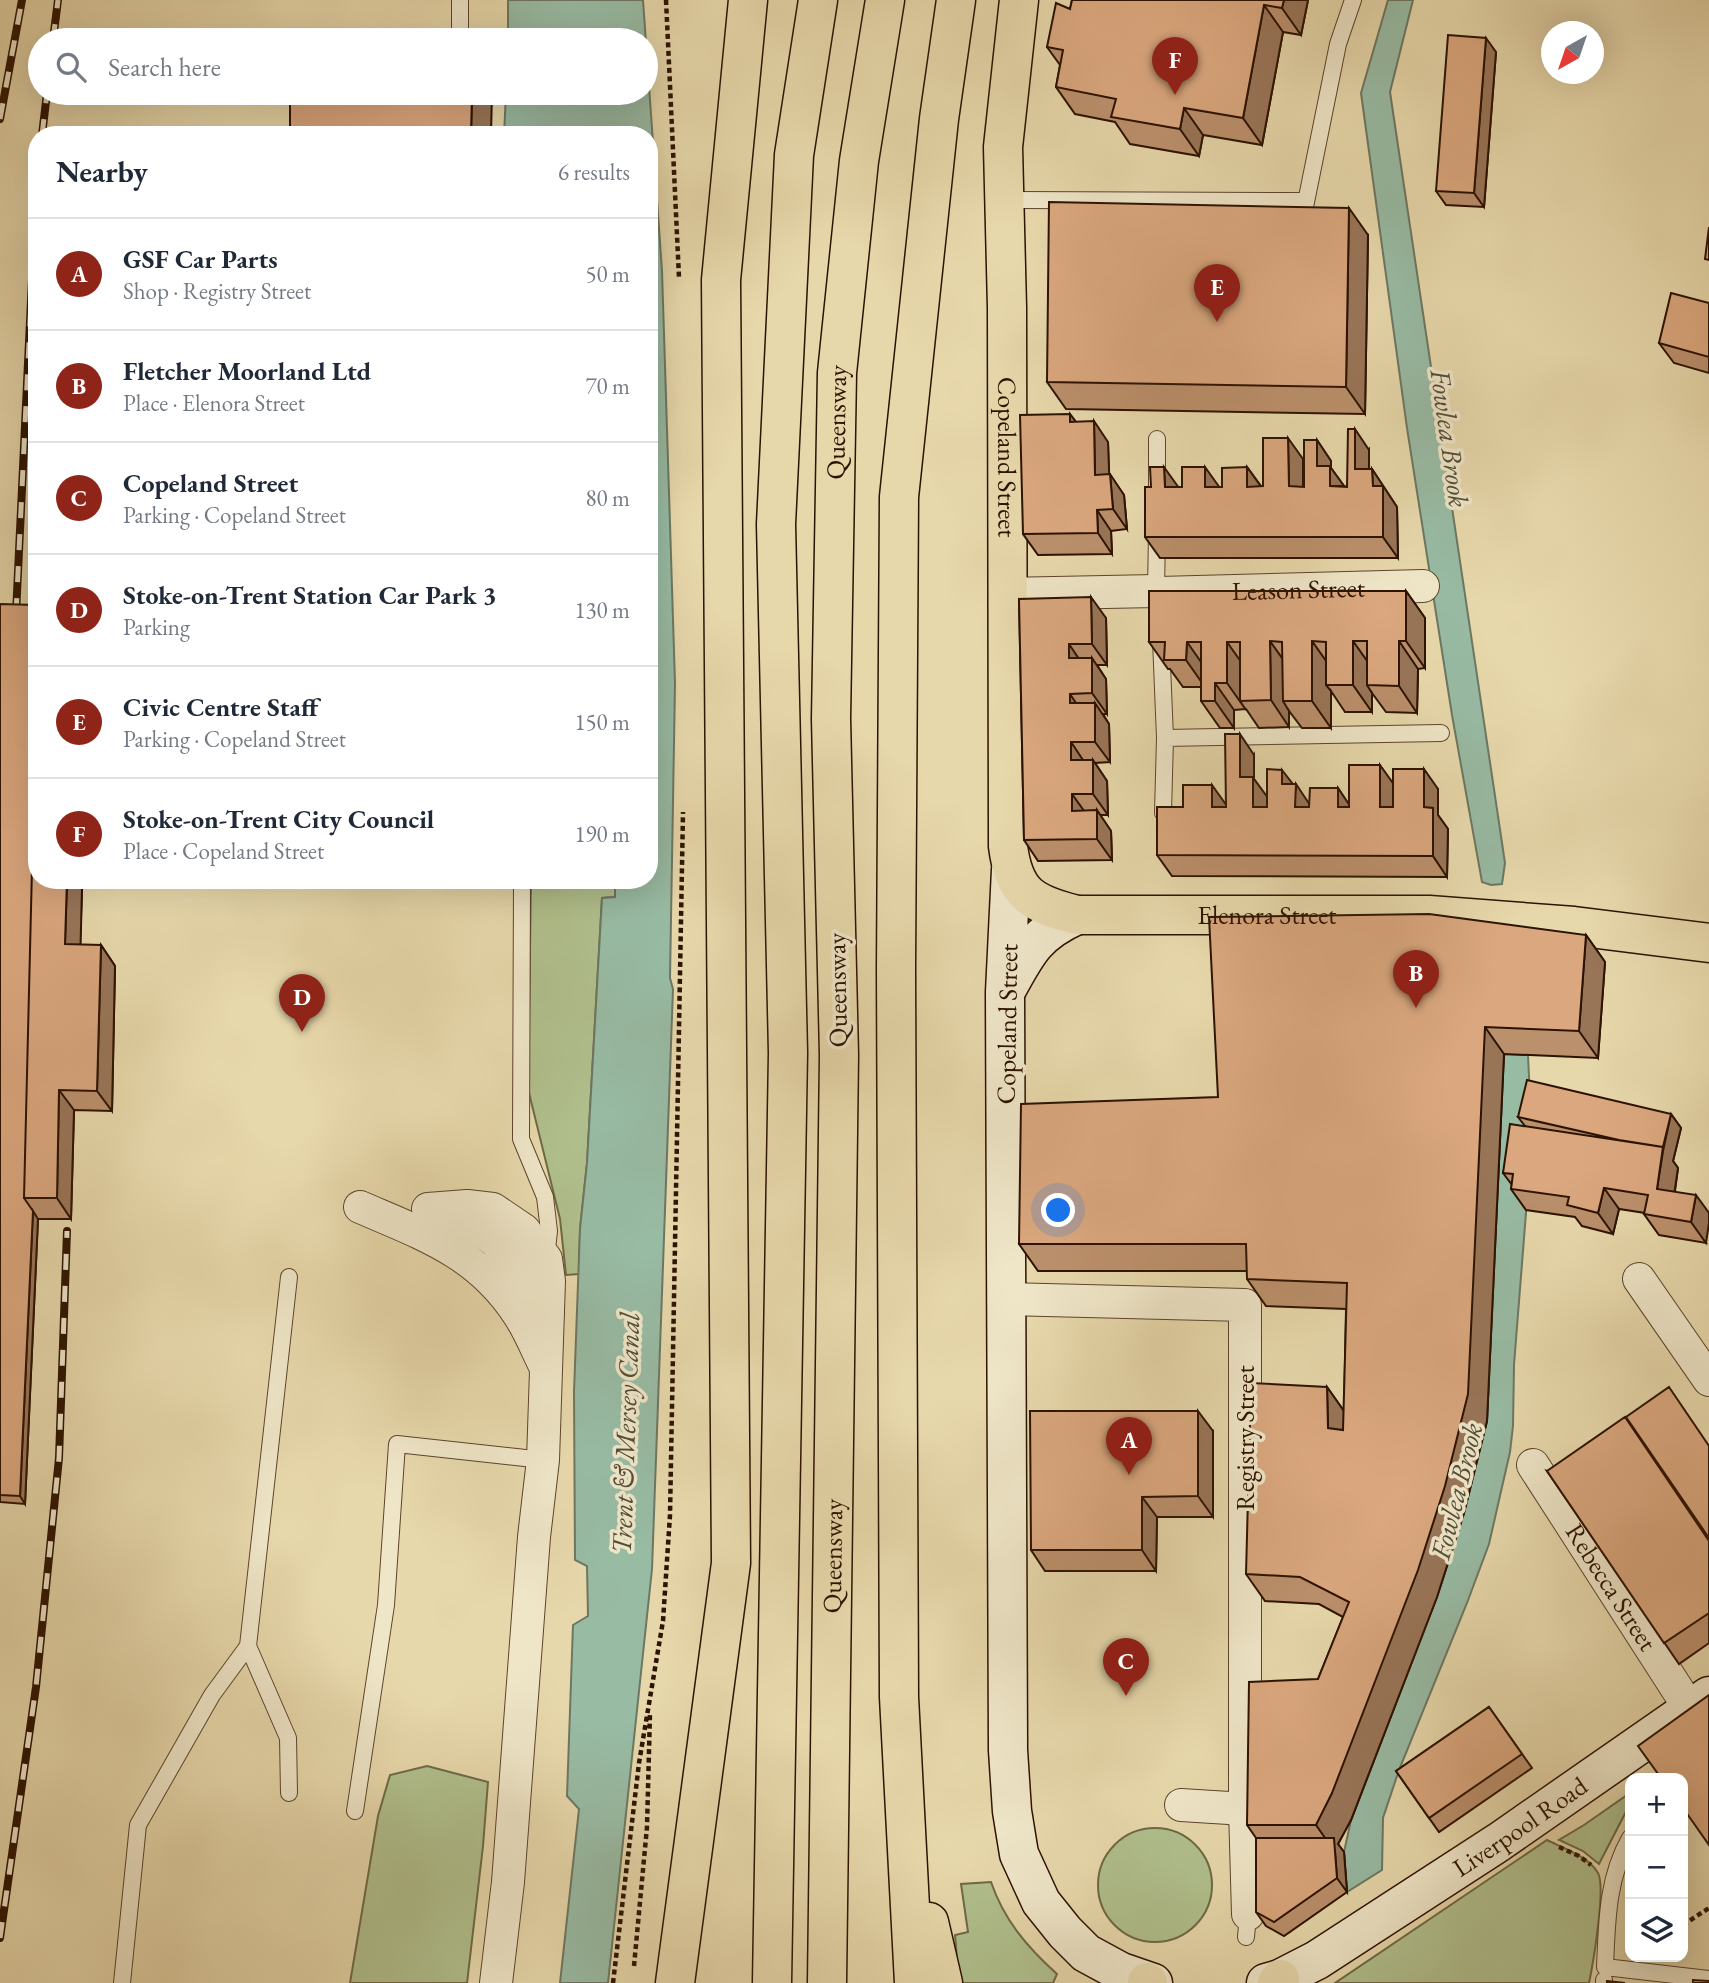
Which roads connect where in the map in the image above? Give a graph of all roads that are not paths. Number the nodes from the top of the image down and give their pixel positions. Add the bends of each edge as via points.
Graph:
1 (460, 0) edge
2 (748, 0) edge
3 (818, 0) edge
4 (885, 0) edge
5 (904, 0) edge
6 (957, 0) edge
7 (1019, 0) edge
8 (1353, 0) edge
9 (460, 28) edge
10 (1004, 200) junction
11 (1305, 201) junction
12 (1303, 223) edge
13 (845, 298) junction
14 (1157, 439) dead end
15 (1423, 586) dead end
16 (1007, 594) junction
17 (1159, 603) junction
18 (1441, 733) dead end
19 (1165, 738) junction
20 (1163, 813) edge
21 (1011, 870) junction
22 (522, 889) edge
23 (1077, 915) junction
24 (1709, 943) edge
25 (1005, 992) junction
26 (360, 1207) dead end
27 (546, 1259) junction
28 (289, 1277) dead end
29 (1639, 1279) dead end
30 (1007, 1299) junction
31 (549, 1313) junction
32 (545, 1365) junction
33 (1709, 1380) edge
34 (543, 1460) junction
35 (1533, 1465) dead end
36 (248, 1646) junction
37 (1699, 1702) edge
38 (289, 1793) dead end
39 (1181, 1805) dead end
40 (1245, 1809) junction
41 (355, 1811) dead end
42 (904, 1815) junction
43 (1625, 1847) edge
44 (1247, 1926) dead end
45 (1709, 1979) edge
46 (1274, 1982) edge
47 (122, 1983) edge
48 (496, 1983) edge
49 (675, 1983) edge
50 (772, 1983) edge
51 (827, 1983) edge
52 (914, 1983) edge
53 (943, 1983) edge
54 (1148, 1983) edge
55 (1153, 1983) edge

1 - 9 lane
2 - 49 main road via 721,280 731,1563
3 - 50 main road, Queensway via 794,155 776,524 788,1054
4 - 13 main road, Queensway via 859,161
5 - 13 main road
6 - 42 main road via 939,119 899,497 896,1279
7 - 10 main road, Copeland Street via 1003,148
8 - 11 lane via 1338,44
10 - 11 lane
10 - 16 main road, Copeland Street
11 - 12 lane
13 - 51 main road, Queensway via 837,373 831,719 839,1055
14 - 17 lane
15 - 17 street, Leason Street
16 - 17 street, Leason Street
16 - 21 main road, Copeland Street
17 - 19 lane
18 - 19 lane
19 - 20 lane
21 - 23 main road, Elenora Street via 1027,895 1050,908
21 - 25 street, Copeland Street
22 - 27 lane via 521,1139 545,1197 550,1231
23 - 24 main road, Elenora Street via 1429,915
23 - 25 street, Elenora Street via 1054,925 1028,950
25 - 30 street, Copeland Street
26 - 32 street via 442,1242 469,1260 520,1316
27 - 31 street
27 - 31 street via 524,1230 493,1209 429,1209 466,1221 494,1240 532,1281
28 - 36 lane
29 - 33 street
30 - 40 street, Registry Street via 1245,1305
30 - 54 street, Copeland Street via 1008,1750 1018,1854 1041,1902 1086,1953
31 - 32 street
32 - 34 street
34 - 41 lane via 397,1444 386,1605
34 - 48 street
35 - 37 street, Rebecca Street
36 - 38 lane via 288,1738
36 - 47 lane via 212,1695 138,1825
37 - 46 street, Liverpool Road via 1499,1842 1317,1960
39 - 40 street
40 - 44 street, Registry Street
42 - 52 main road
42 - 53 main road
43 - 45 lane via 1612,1884 1605,1967
54 - 55 street, Copeland Street

